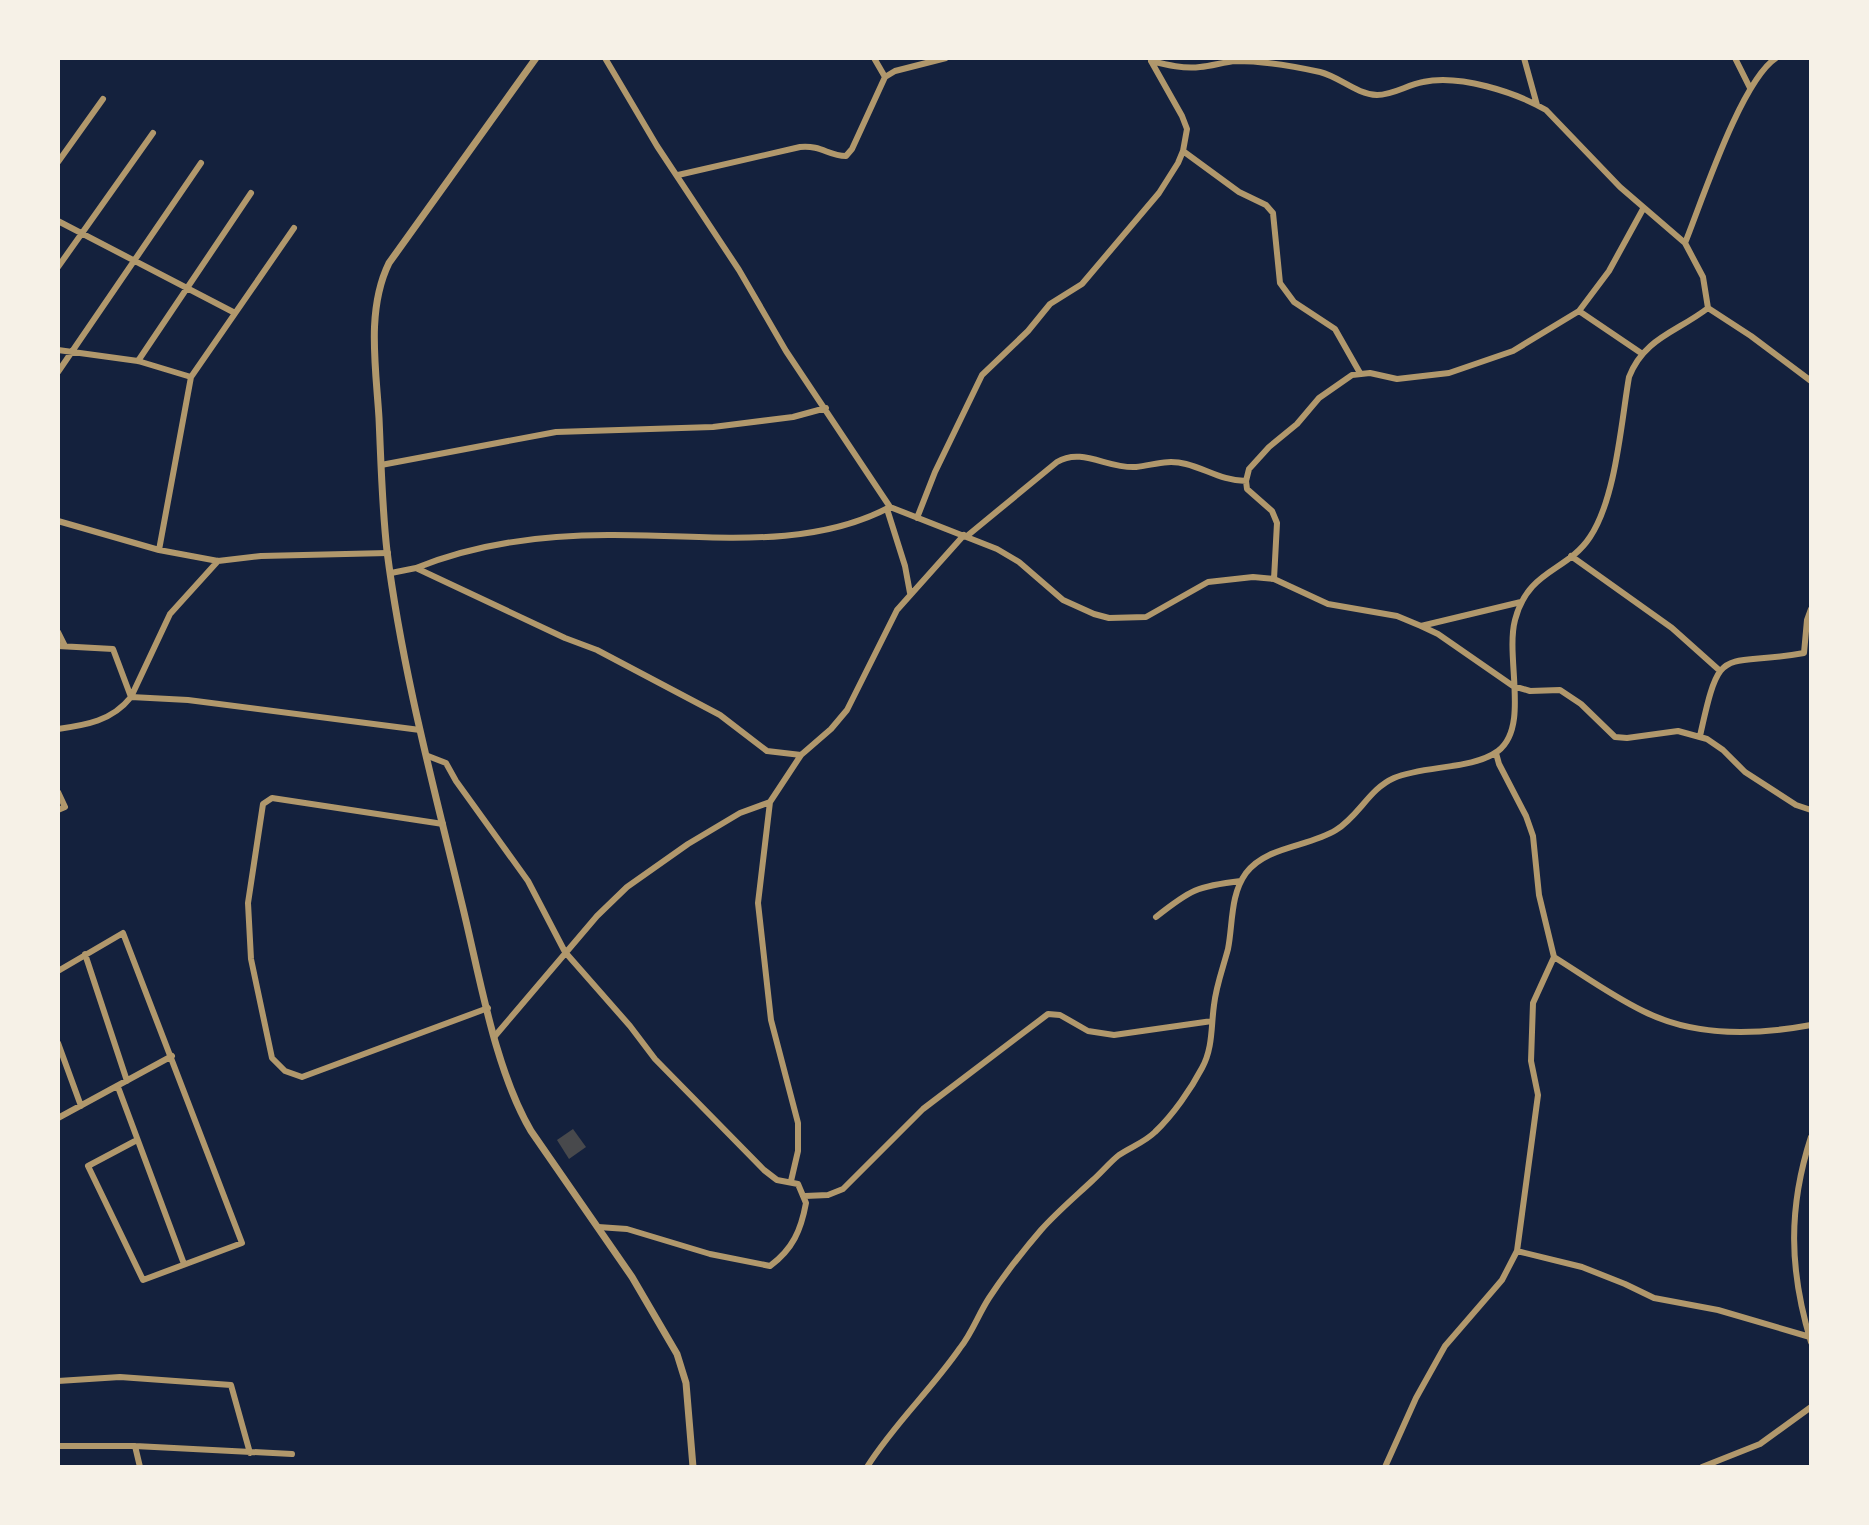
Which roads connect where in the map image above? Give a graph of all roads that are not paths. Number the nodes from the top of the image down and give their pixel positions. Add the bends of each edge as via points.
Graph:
1 (536, 58) edge
2 (605, 58) edge
3 (874, 58) edge
4 (946, 58) edge
5 (1524, 58) edge
6 (1735, 58) edge
7 (1776, 58) edge
8 (1150, 59) edge
9 (885, 77) junction
10 (1750, 88) junction
11 (103, 99) dead end
12 (1537, 105) junction
13 (153, 133) dead end
14 (1183, 151) junction
15 (58, 162) edge
16 (201, 163) dead end
17 (678, 175) junction
18 (251, 193) dead end
19 (1643, 209) junction
20 (58, 221) edge
21 (294, 228) dead end
22 (82, 233) junction
23 (1685, 243) junction
24 (136, 260) junction
25 (58, 267) edge
26 (187, 289) junction
27 (1708, 308) junction
28 (1579, 311) junction
29 (235, 313) junction
30 (58, 350) edge
31 (71, 352) junction
32 (1641, 353) junction
33 (138, 361) junction
34 (58, 372) edge
35 (1360, 373) junction
36 (191, 377) junction
37 (1811, 381) edge
38 (826, 408) junction
39 (381, 465) junction
40 (1246, 481) junction
41 (888, 508) junction
42 (917, 518) junction
43 (58, 521) edge
44 (965, 536) junction
45 (159, 550) junction
46 (388, 553) junction
47 (1571, 556) junction
48 (218, 561) junction
49 (416, 568) junction
50 (391, 573) junction
51 (1274, 579) junction
52 (910, 593) junction
53 (1521, 602) junction
54 (1811, 609) edge
55 (1421, 626) junction
56 (58, 632) edge
57 (62, 646) edge
58 (1719, 670) junction
59 (1513, 686) junction
60 (131, 697) junction
61 (58, 729) edge
62 (420, 730) junction
63 (1700, 736) junction
64 (1496, 753) junction
65 (801, 755) junction
66 (428, 756) junction
67 (58, 792) edge
68 (770, 802) junction
69 (58, 810) edge
70 (1811, 810) edge
71 (443, 824) junction
72 (1241, 881) junction
73 (1156, 917) dead end
74 (565, 952) junction
75 (85, 954) junction
76 (1554, 957) junction
77 (58, 971) edge
78 (488, 1008) junction
79 (1212, 1021) junction
80 (1811, 1025) edge
81 (495, 1036) junction
82 (58, 1043) edge
83 (172, 1056) junction
84 (127, 1081) junction
85 (118, 1087) junction
86 (81, 1106) junction
87 (58, 1118) edge
88 (1811, 1137) edge
89 (137, 1140) junction
90 (791, 1181) junction
91 (805, 1196) junction
92 (598, 1227) junction
93 (1517, 1251) junction
94 (184, 1264) junction
95 (1810, 1340) edge
96 (58, 1381) edge
97 (1811, 1407) edge
98 (58, 1446) edge
99 (135, 1446) junction
100 (250, 1453) junction
101 (292, 1454) dead end
102 (140, 1467) edge
103 (693, 1467) edge
104 (867, 1467) edge
105 (1385, 1467) edge
106 (1702, 1467) edge

1 - 39 street via 381,280 374,347
2 - 17 street
3 - 9 street
4 - 9 street
5 - 12 street
6 - 10 street
7 - 10 street
8 - 12 street via 1184,67 1253,62 1302,68 1379,95 1449,80 1479,84
8 - 14 street via 1187,129
9 - 17 street via 846,156 816,146 800,147
10 - 23 street
11 - 15 street
12 - 19 street
13 - 22 street
14 - 35 street via 1273,213 1280,283 1294,302 1335,329
14 - 42 street via 1159,193 1082,284 1050,304 982,375
16 - 24 street
17 - 38 street
18 - 26 street
19 - 23 street
19 - 28 street via 1609,271
20 - 22 street
21 - 29 street
22 - 24 street
22 - 25 street
23 - 27 street via 1703,277
24 - 26 street
24 - 31 street
26 - 29 street
26 - 33 street
27 - 32 street
27 - 37 street
28 - 32 street
28 - 35 street via 1513,351 1449,373 1397,379
29 - 36 street
30 - 31 street
31 - 33 street
31 - 34 street
32 - 47 street via 1629,377 1617,457 1601,512 1591,536
33 - 36 street
35 - 40 street via 1319,398 1249,469
36 - 45 street
38 - 39 street via 713,427 556,432
38 - 41 street
39 - 46 street
40 - 44 street via 1185,463 1127,467 1068,457
40 - 51 street via 1277,523
41 - 42 street
41 - 49 street via 840,528 801,534 545,539 471,550
41 - 52 street
42 - 44 street
43 - 45 street
44 - 51 street via 1019,562 1063,600 1109,618 1146,617 1208,582
44 - 52 street
45 - 48 street
46 - 48 street
46 - 50 street
47 - 53 street via 1543,574
47 - 58 street via 1672,628
48 - 60 street via 170,614
49 - 50 street
49 - 65 street via 597,650 720,715 767,751
50 - 62 street
51 - 55 street via 1328,604 1397,616
52 - 65 street via 883,634 847,710
53 - 55 street
53 - 59 street via 1510,650
54 - 58 street via 1804,653 1733,660
55 - 59 street
56 - 57 street
57 - 60 street via 113,649
58 - 63 street
59 - 63 street via 1560,690 1621,738 1678,731
59 - 64 street via 1513,726
60 - 61 street via 90,725
60 - 62 street
62 - 66 street
63 - 70 street via 1770,789
64 - 72 street via 1395,777 1338,829 1262,859
64 - 76 street via 1533,836 1539,895
65 - 68 street
66 - 71 street
66 - 74 street via 446,763 528,881
67 - 69 street via 65,807
68 - 74 street via 740,813 657,864 607,906
68 - 90 street via 758,903 771,1020 798,1123
71 - 78 street
71 - 78 street via 272,798 263,804 248,903 251,959 272,1058 285,1071 302,1077
72 - 73 street via 1185,894
72 - 79 street
74 - 81 street
74 - 90 street via 655,1059 727,1133 771,1176
75 - 77 street
75 - 83 street via 123,933
75 - 84 street
76 - 80 street via 1644,1012 1687,1025 1747,1034
76 - 93 street via 1533,1003 1531,1061 1538,1095
78 - 81 street
79 - 91 street via 1114,1035 1088,1031 1048,1014 923,1109 843,1189
79 - 104 street via 1202,1068 1158,1130 1117,1157 1042,1229 990,1296 927,1394
81 - 92 street via 516,1106
82 - 86 street
83 - 84 street
83 - 94 street via 242,1243
84 - 85 street
85 - 86 street
85 - 89 street
86 - 87 street
88 - 95 street via 1798,1184 1793,1232
89 - 94 street
89 - 94 street via 88,1166 143,1280
90 - 91 street
91 - 92 street via 797,1238 770,1266 627,1229
92 - 103 street via 677,1354 686,1383
93 - 95 street via 1582,1267 1654,1298 1718,1310
93 - 105 street via 1502,1280 1445,1346
96 - 100 street via 120,1377 231,1385
97 - 106 street via 1760,1444
98 - 99 street
99 - 100 street
99 - 102 street
100 - 101 street

